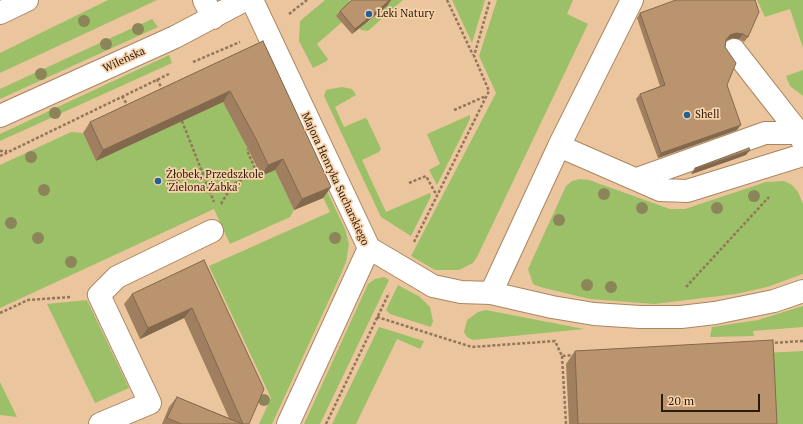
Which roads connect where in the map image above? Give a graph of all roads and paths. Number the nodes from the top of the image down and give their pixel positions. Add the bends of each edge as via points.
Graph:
1 (27, 0) edge
2 (245, 0) edge
3 (252, 0) edge
4 (307, 0) edge
5 (447, 0) edge
6 (490, 0) edge
7 (632, 0) edge
8 (208, 9) edge
9 (0, 13) edge
10 (285, 17) dead end
11 (247, 39) dead end
12 (734, 50) dead end
13 (474, 56) junction
14 (187, 65) dead end
15 (175, 70) dead end
16 (157, 79) junction
17 (156, 95) edge
18 (122, 96) junction
19 (487, 96) junction
20 (135, 105) edge
21 (454, 110) dead end
22 (0, 116) edge
23 (182, 121) edge
24 (801, 137) edge
25 (559, 146) junction
26 (248, 150) dead end
27 (0, 151) edge
28 (9, 151) junction
29 (803, 155) edge
30 (0, 156) edge
31 (638, 179) junction
32 (410, 183) dead end
33 (773, 193) dead end
34 (437, 197) junction
35 (214, 203) dead end
36 (217, 210) dead end
37 (212, 231) dead end
38 (369, 248) junction
39 (401, 268) junction
40 (803, 291) edge
41 (491, 293) junction
42 (99, 295) junction
43 (0, 313) edge
44 (377, 317) junction
45 (657, 317) junction
46 (803, 341) edge
47 (765, 344) edge
48 (578, 355) edge
49 (562, 356) junction
50 (150, 403) junction
51 (100, 424) edge
52 (147, 424) edge
53 (288, 424) edge
54 (326, 424) edge
55 (566, 424) edge

1 - 9 street
2 - 8 street, Wileńska
3 - 38 street, Majora Henryka Sucharskiego
4 - 10 path
5 - 13 path
6 - 13 path
7 - 25 street
8 - 22 street, Wileńska
11 - 14 path
12 - 24 street
13 - 19 path via 489,92
15 - 16 path
16 - 17 path via 164,93
16 - 18 path
18 - 20 path via 128,108
18 - 28 path
19 - 21 path
19 - 34 path
23 - 35 path
24 - 31 street via 765,132
25 - 31 street
25 - 41 street
26 - 36 path via 257,173 233,184
27 - 28 path
28 - 30 path
29 - 31 street via 687,191 660,190
32 - 34 path via 426,176
33 - 45 path
34 - 39 path
37 - 42 street via 117,277
38 - 39 street
38 - 53 street, Majora Henryka Sucharskiego
39 - 41 street via 433,286 461,292
39 - 44 path
40 - 45 street via 774,301 715,313
41 - 45 street via 594,314
42 - 43 path via 28,300
42 - 50 street
44 - 49 path via 472,347 555,341
44 - 54 path
46 - 47 path
48 - 49 path
49 - 55 path
50 - 51 street
50 - 52 street

